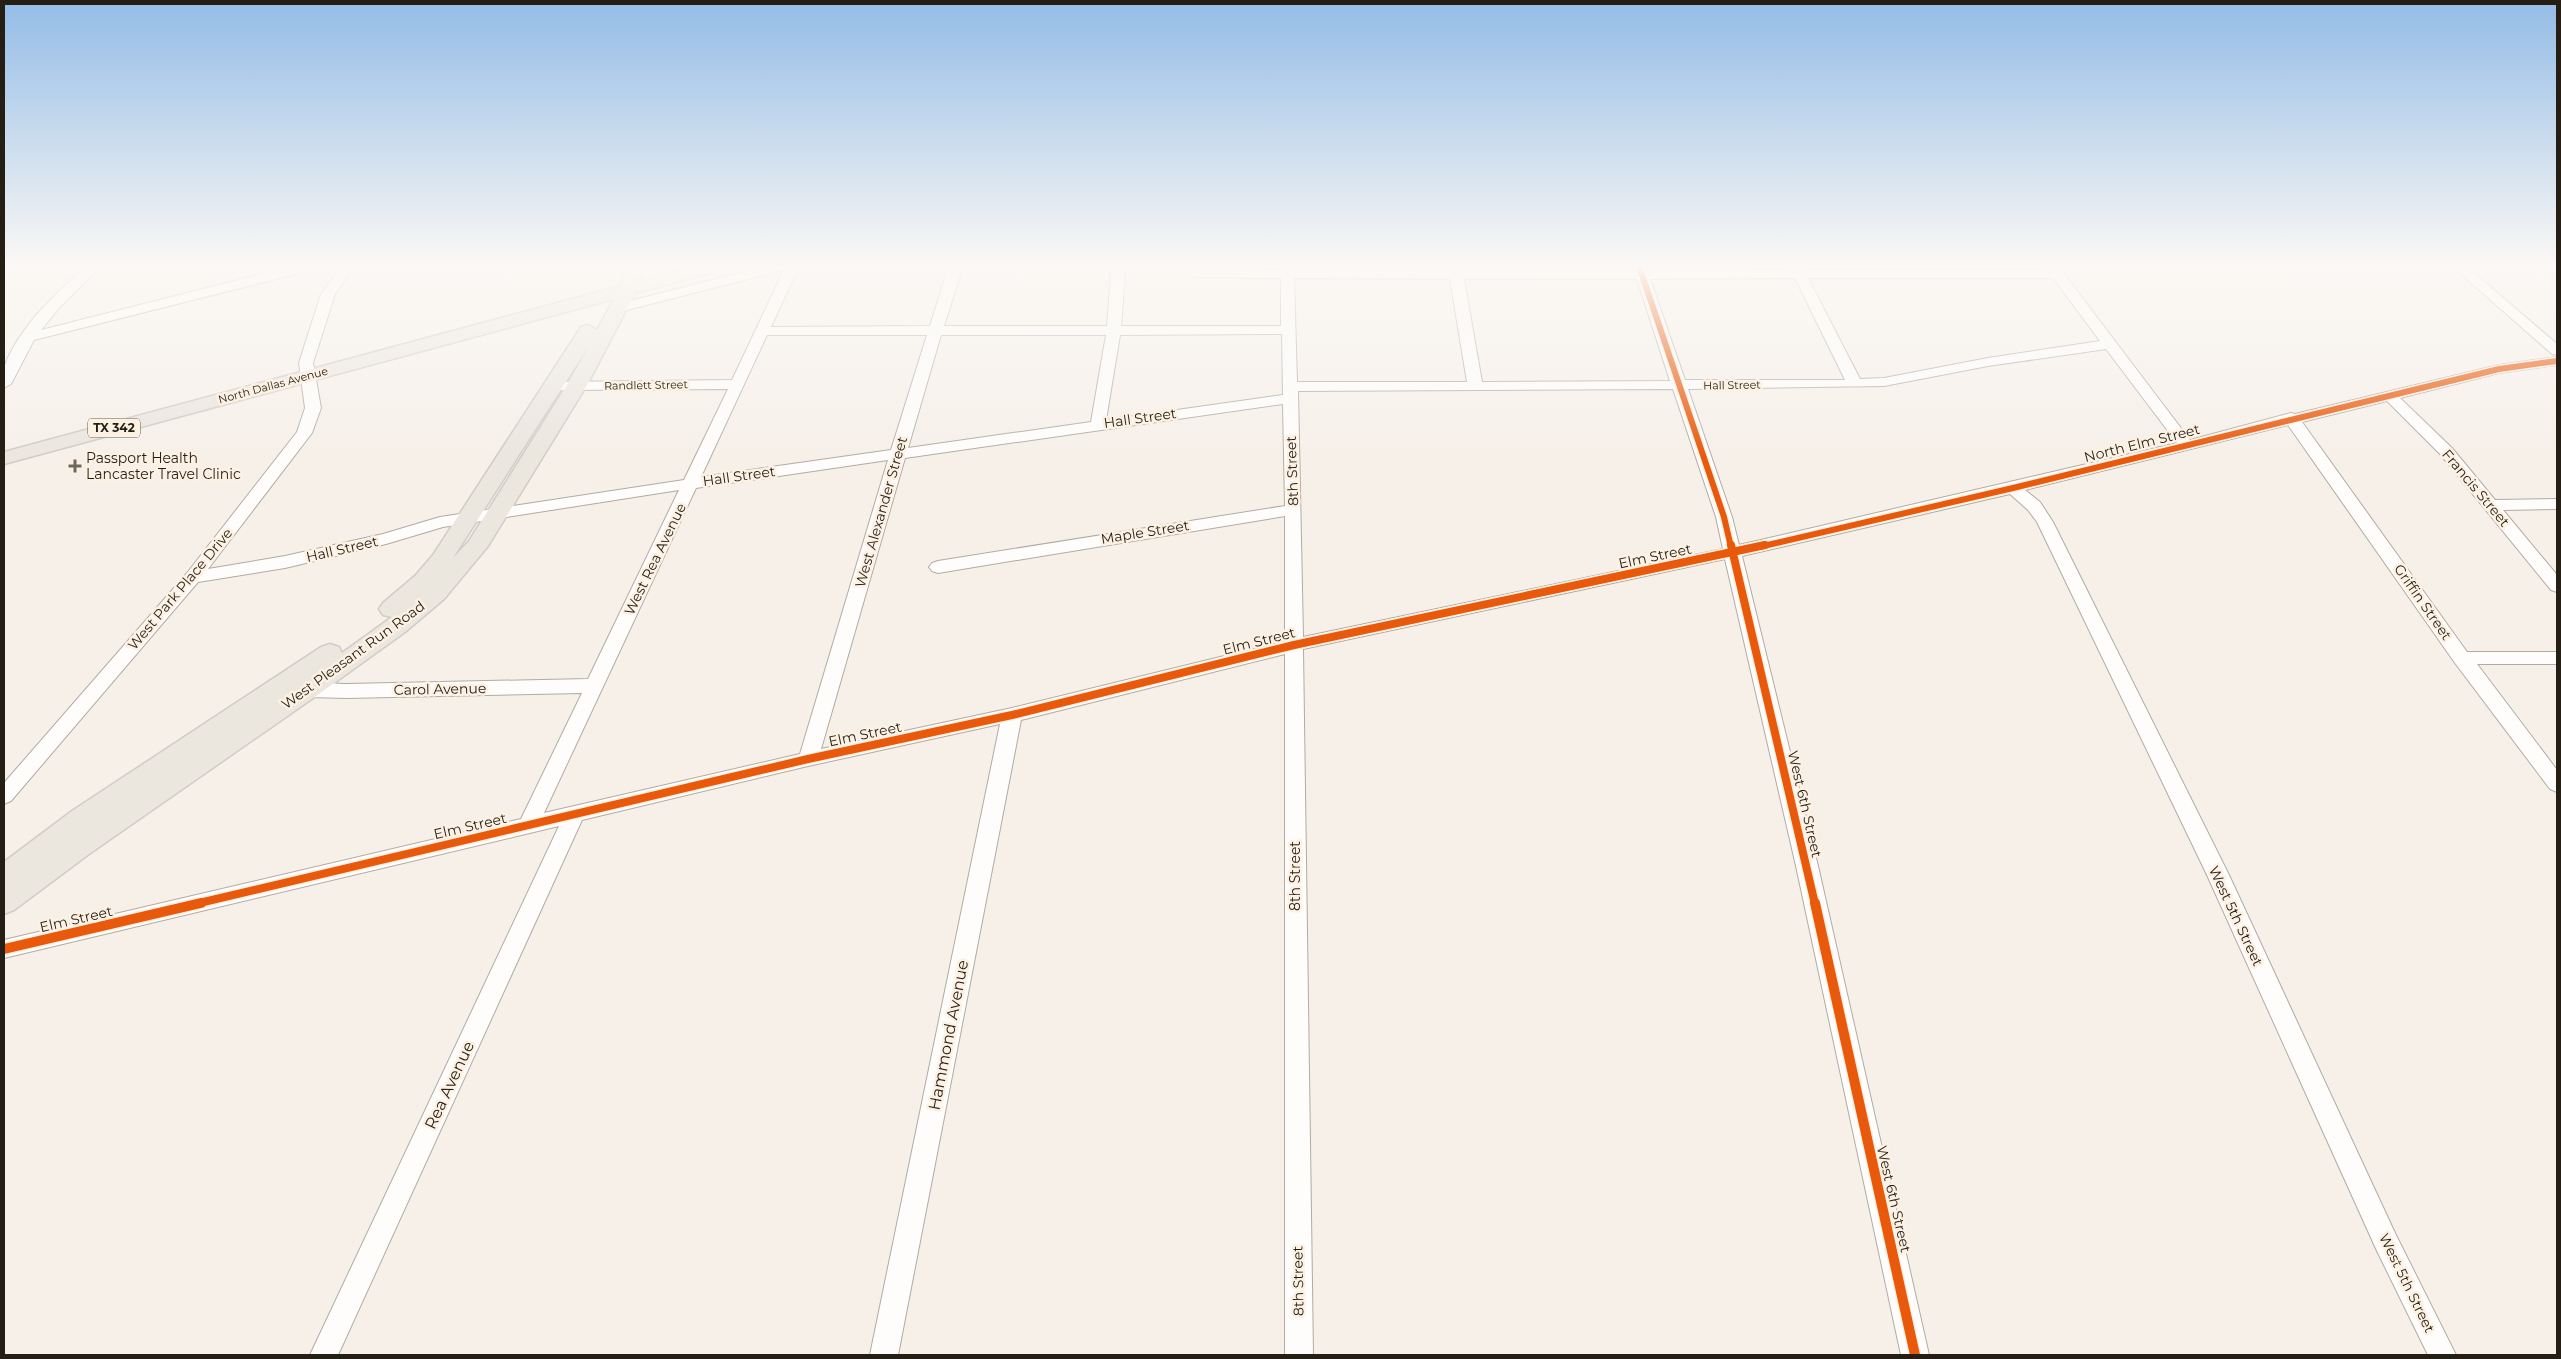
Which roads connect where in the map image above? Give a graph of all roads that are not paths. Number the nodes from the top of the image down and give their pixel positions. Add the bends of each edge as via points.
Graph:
1 (35, 329) edge
2 (59, 329) edge
3 (318, 329) edge
4 (450, 329) edge
5 (457, 329) edge
6 (588, 329) edge
7 (602, 329) edge
8 (1466, 329) edge
9 (1661, 329) edge
10 (1827, 329) edge
11 (2099, 329) edge
12 (2532, 329) edge
13 (935, 330) junction
14 (1114, 330) junction
15 (1288, 330) joint
16 (764, 331) joint
17 (433, 334) junction
18 (29, 337) junction
19 (2110, 344) junction
20 (2557, 351) edge
21 (2557, 361) edge
22 (307, 369) junction
23 (4, 384) edge
24 (739, 384) junction
25 (1855, 384) junction
26 (577, 385) junction
27 (554, 386) junction
28 (1475, 386) junction
29 (1680, 386) junction
30 (1290, 392) junction
31 (2388, 395) junction
32 (150, 411) junction
33 (2291, 418) junction
34 (1098, 424) junction
35 (4, 444) edge
36 (2186, 445) junction
37 (896, 454) junction
38 (4, 458) edge
39 (692, 482) junction
40 (2013, 488) junction
41 (2557, 504) edge
42 (2490, 505) junction
43 (1293, 510) junction
44 (500, 512) junction
45 (471, 516) junction
46 (1733, 553) junction
47 (938, 567) dead end
48 (193, 576) junction
49 (2557, 586) edge
50 (1294, 645) junction
51 (2462, 658) junction
52 (2557, 658) edge
53 (298, 686) junction
54 (594, 686) junction
55 (1012, 715) junction
56 (808, 759) junction
57 (2557, 784) edge
58 (5, 792) edge
59 (574, 815) junction
60 (529, 824) junction
61 (4, 877) edge
62 (4, 902) edge
63 (4, 949) edge
64 (324, 1355) edge
65 (884, 1355) edge
66 (1299, 1355) edge
67 (1916, 1355) edge
68 (2442, 1355) edge

1 - 18 street
2 - 18 street
3 - 22 street
4 - 17 main road, North Dallas Avenue / TX 342
5 - 17 main road, North Dallas Avenue / TX 342
6 - 27 main road, West Pleasant Run Road
7 - 26 main road, West Pleasant Run Road
8 - 28 street
9 - 29 street, West 6th Street
10 - 25 street
11 - 19 street
12 - 20 street
13 - 14 street
13 - 16 street
13 - 37 street, West Alexander Street
14 - 15 street
14 - 34 street
15 - 30 street, 8th Street
16 - 24 street, West Rea Avenue
17 - 22 main road, North Dallas Avenue / TX 342
18 - 23 street
19 - 25 street, Hall Street via 1884,382
19 - 36 street
21 - 31 street, North Elm Street via 2499,369
22 - 32 main road, North Dallas Avenue / TX 342
22 - 48 street, West Park Place Drive via 313,408 304,433
24 - 26 street, Randlett Street
24 - 39 street, West Rea Avenue
25 - 29 street, Hall Street
26 - 27 street, Randlett Street
26 - 44 main road, West Pleasant Run Road
27 - 45 main road, West Pleasant Run Road
28 - 29 street, Hall Street
28 - 30 street, Hall Street
29 - 46 street, West 6th Street
30 - 34 street, Hall Street
30 - 43 street, 8th Street
31 - 33 street, North Elm Street
31 - 42 street, Francis Street via 2446,451
32 - 35 main road, North Dallas Avenue / TX 342
32 - 38 main road, North Dallas Avenue / TX 342
33 - 36 street, North Elm Street
33 - 51 street, Griffin Street
34 - 37 street, Hall Street
36 - 40 street, North Elm Street
37 - 39 street, Hall Street
37 - 56 street, West Alexander Street
39 - 44 street, Hall Street
39 - 54 street, West Rea Avenue
40 - 46 street, North Elm Street
40 - 68 street, West 5th Street via 2034,506 2045,522 2218,875 2386,1242
41 - 42 street
42 - 49 street, Francis Street
43 - 47 street, Maple Street
43 - 50 street, 8th Street
44 - 45 street, Hall Street
44 - 53 main road, West Pleasant Run Road via 477,546 436,593 396,626
45 - 48 street, Hall Street via 295,560
45 - 53 main road, West Pleasant Run Road via 442,560 401,602
46 - 50 street, Elm Street
46 - 67 street, West 6th Street via 1807,866
48 - 58 street, West Park Place Drive
50 - 55 street, Elm Street
50 - 66 street, 8th Street
51 - 52 street
51 - 57 street, Griffin Street
53 - 54 street, Carol Avenue
53 - 61 main road, West Pleasant Run Road via 82,818
53 - 62 main road, West Pleasant Run Road
54 - 60 street, West Rea Avenue
55 - 56 street, Elm Street
55 - 65 street, Hammond Avenue
56 - 59 street, Elm Street
59 - 60 street, Elm Street
59 - 64 street, Rea Avenue
60 - 63 street, Elm Street

